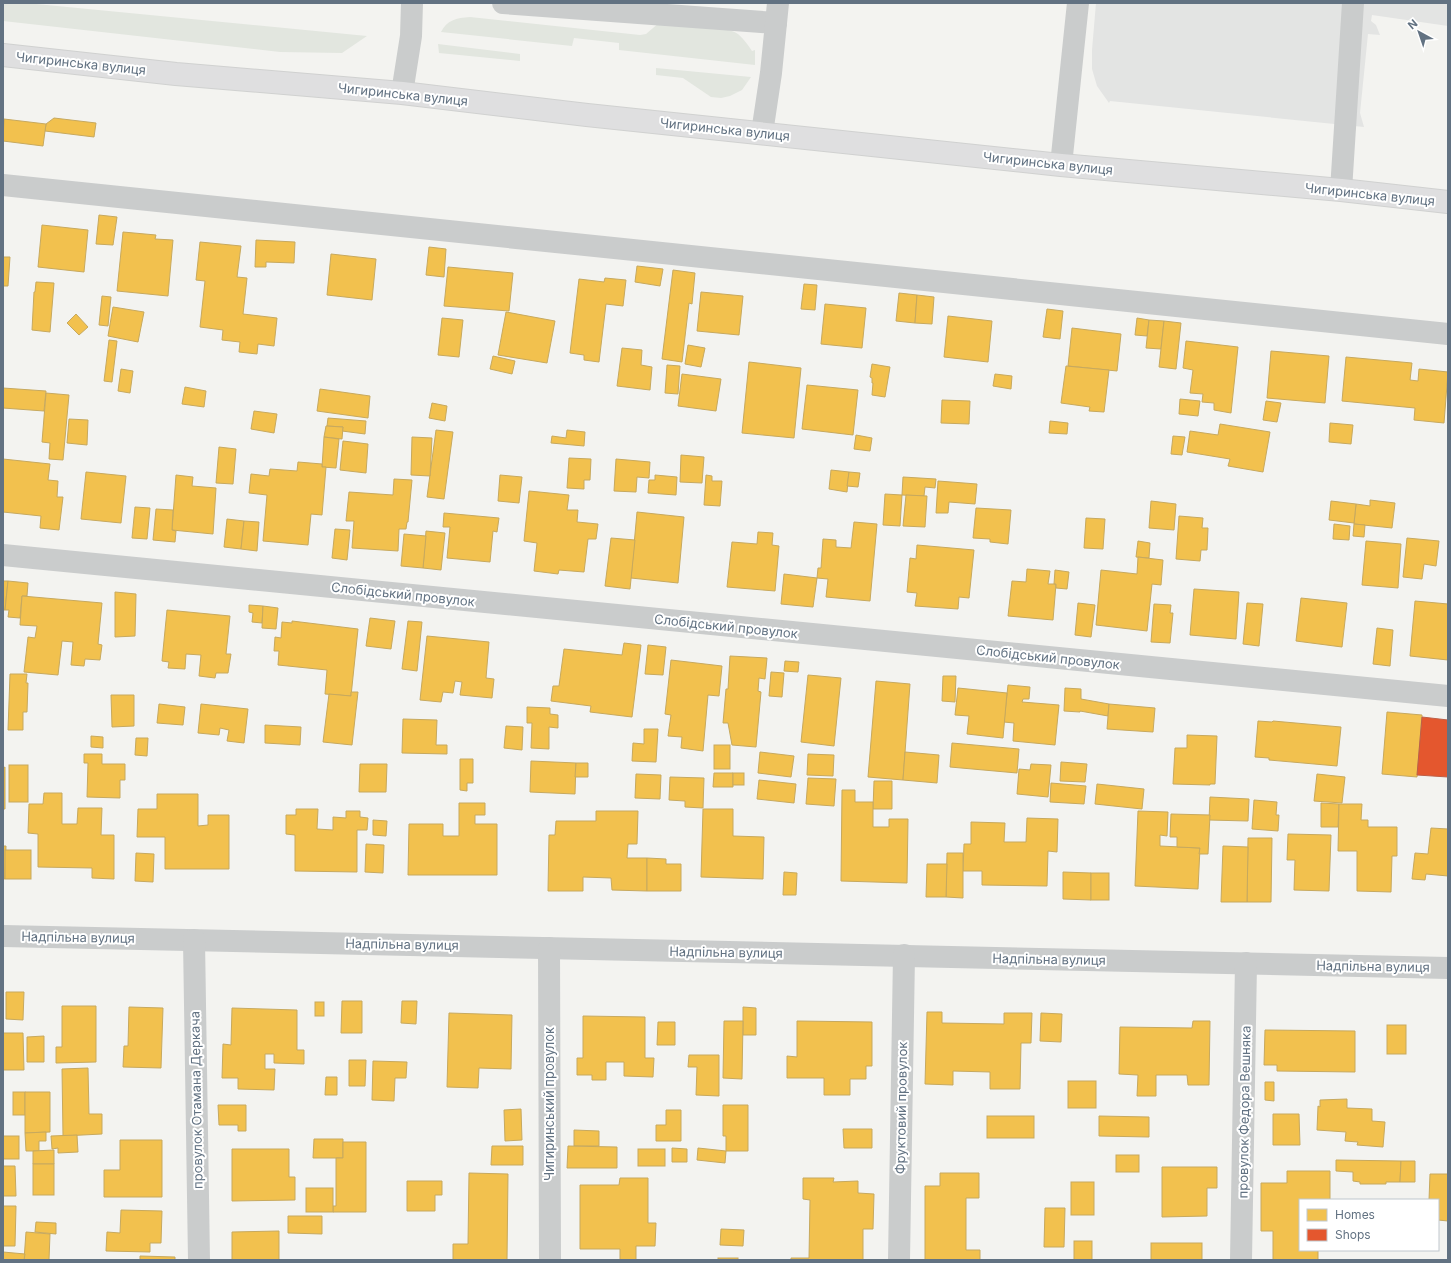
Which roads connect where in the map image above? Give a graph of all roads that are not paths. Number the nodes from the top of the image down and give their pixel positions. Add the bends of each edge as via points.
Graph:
1 (412, 3) edge
2 (503, 3) edge
3 (1078, 3) edge
4 (1353, 3) edge
5 (565, 5) edge
6 (777, 13) edge
7 (3, 54) edge
8 (402, 93) junction
9 (762, 133) junction
10 (1062, 165) junction
11 (3, 185) edge
12 (1341, 190) junction
13 (1448, 202) edge
14 (1448, 334) edge
15 (3, 555) edge
16 (1448, 696) edge
17 (3, 936) edge
18 (194, 940) junction
19 (549, 948) junction
20 (904, 955) junction
21 (1246, 963) junction
22 (1448, 968) edge
23 (199, 1260) edge
24 (550, 1260) edge
25 (899, 1260) edge
26 (1241, 1260) edge

1 - 8 street via 411,36
2 - 5 street
3 - 10 street
4 - 12 street
5 - 6 street
6 - 9 street
7 - 8 main road, Чигиринська вулиця via 176,74
8 - 9 main road, Чигиринська вулиця
9 - 10 main road, Чигиринська вулиця
10 - 12 main road, Чигиринська вулиця
11 - 14 street
12 - 13 main road, Чигиринська вулиця
15 - 16 street, Слобідський провулок
17 - 18 street, Надпільна вулиця
18 - 19 street, Надпільна вулиця
18 - 23 street, провулок Отамана Деркача
19 - 20 street, Надпільна вулиця
19 - 24 street, Чигиринський провулок
20 - 21 street, Надпільна вулиця
20 - 25 street, Фруктовий провулок
21 - 22 street, Надпільна вулиця
21 - 26 street, провулок Федора Вешняка

